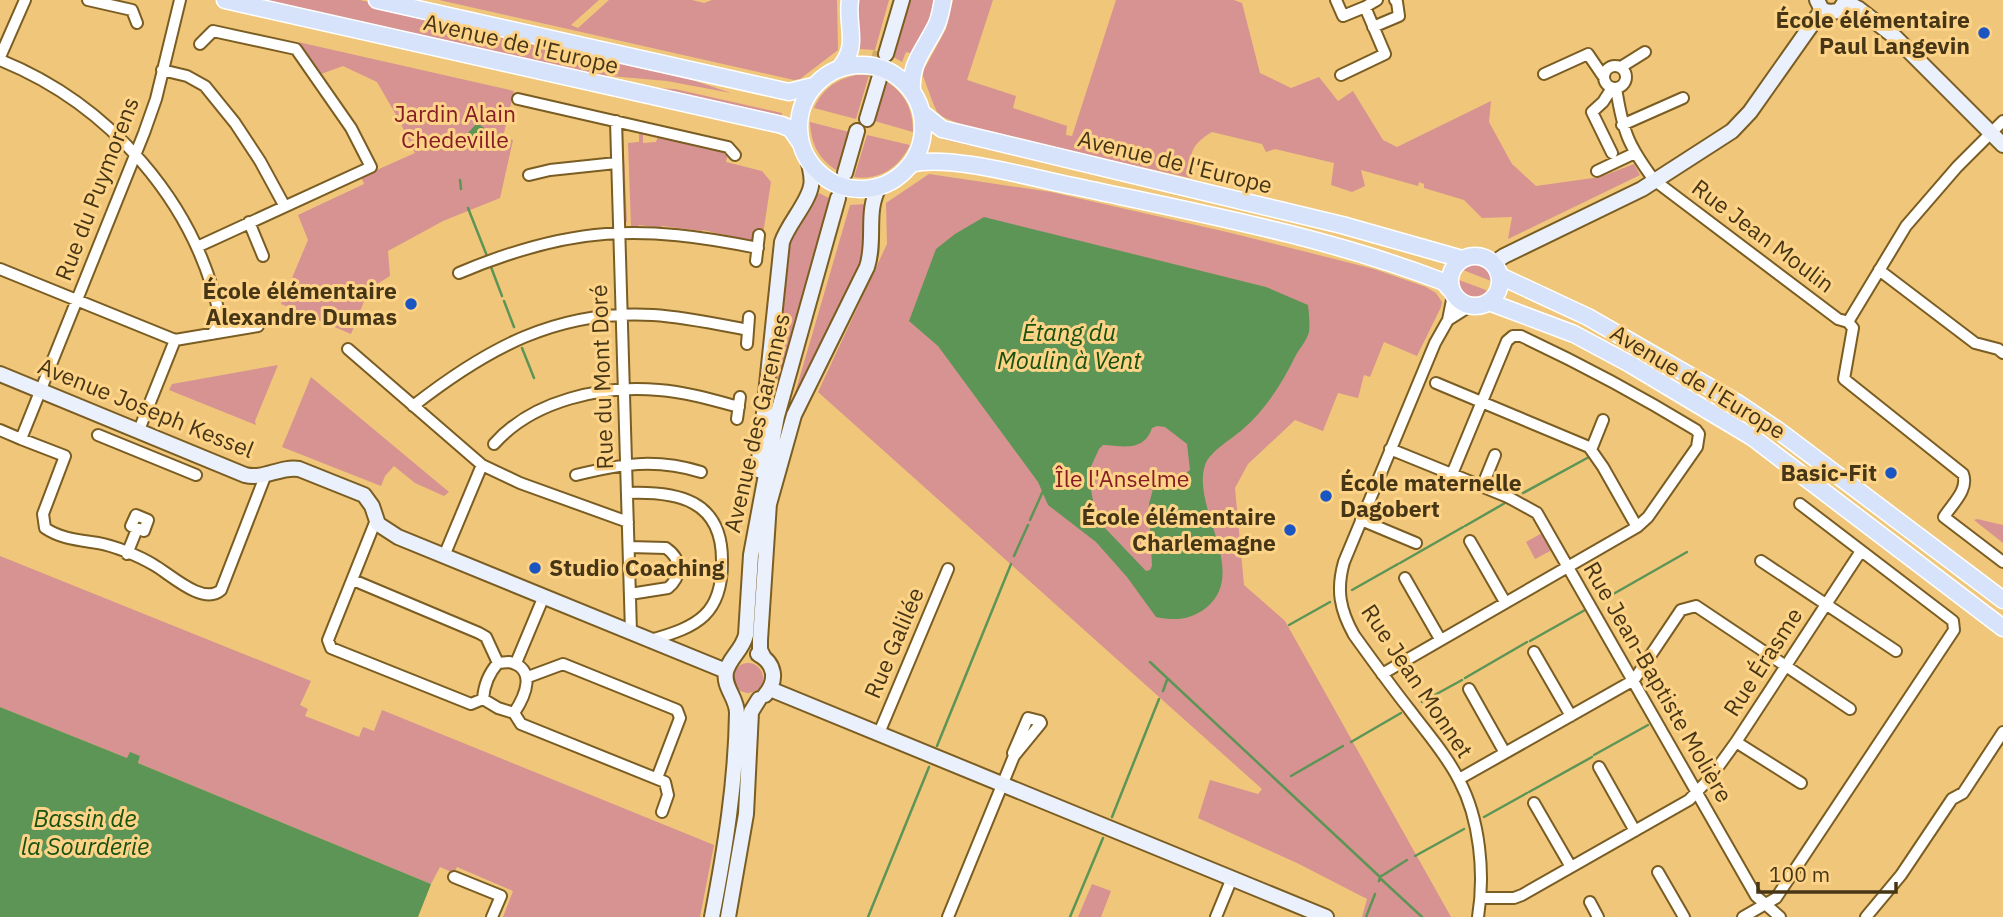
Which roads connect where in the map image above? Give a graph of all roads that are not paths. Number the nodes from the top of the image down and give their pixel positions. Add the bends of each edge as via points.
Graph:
1 (25, 0) edge
2 (88, 0) edge
3 (180, 0) edge
4 (225, 0) edge
5 (377, 0) edge
6 (850, 0) edge
7 (895, 0) edge
8 (902, 0) edge
9 (943, 0) edge
10 (1336, 0) edge
11 (1377, 0) edge
12 (1398, 1) edge
13 (1846, 1) edge
14 (1820, 5) edge
15 (1365, 7) junction
16 (137, 23) dead end
17 (1374, 27) junction
18 (200, 44) dead end
19 (1645, 52) dead end
20 (0, 59) edge
21 (1621, 67) junction
22 (840, 68) junction
23 (162, 70) junction
24 (1545, 74) dead end
25 (1341, 75) dead end
26 (1603, 76) junction
27 (876, 79) tunnel mouth
28 (813, 86) junction
29 (1614, 88) junction
30 (912, 92) junction
31 (519, 99) dead end
32 (1683, 99) dead end
33 (922, 113) junction
34 (616, 121) junction
35 (2003, 121) edge
36 (1622, 125) junction
37 (1992, 134) junction
38 (800, 142) junction
39 (2003, 145) edge
40 (1612, 153) dead end
41 (1634, 153) junction
42 (735, 155) dead end
43 (135, 156) junction
44 (550, 156) dead end
45 (616, 163) junction
46 (809, 163) junction
47 (911, 164) junction
48 (550, 170) junction
49 (1597, 172) dead end
50 (847, 174) tunnel mouth
51 (529, 175) dead end
52 (1654, 180) junction
53 (879, 187) junction
54 (284, 205) junction
55 (250, 222) junction
56 (619, 232) junction
57 (759, 235) dead end
58 (197, 247) junction
59 (758, 248) junction
60 (263, 256) dead end
61 (1462, 259) junction
62 (756, 261) dead end
63 (0, 270) edge
64 (1497, 270) junction
65 (1880, 270) junction
66 (459, 272) dead end
67 (1452, 292) junction
68 (76, 300) junction
69 (1489, 302) junction
70 (1470, 306) junction
71 (621, 315) junction
72 (749, 317) dead end
73 (1448, 320) junction
74 (1848, 322) junction
75 (258, 326) dead end
76 (748, 330) junction
77 (212, 334) junction
78 (175, 340) junction
79 (747, 344) dead end
80 (348, 349) dead end
81 (2003, 353) edge
82 (0, 374) edge
83 (1436, 383) dead end
84 (39, 390) junction
85 (624, 390) junction
86 (1483, 402) junction
87 (413, 406) junction
88 (739, 408) dead end
89 (1603, 420) dead end
90 (0, 430) edge
91 (139, 430) junction
92 (98, 435) dead end
93 (21, 439) junction
94 (171, 444) junction
95 (494, 444) dead end
96 (1390, 449) junction
97 (1591, 450) junction
98 (1495, 455) dead end
99 (164, 461) junction
100 (626, 464) junction
101 (482, 465) junction
102 (701, 472) dead end
103 (266, 474) junction
104 (1452, 474) junction
105 (196, 475) dead end
106 (576, 475) dead end
107 (1482, 487) junction
108 (627, 494) junction
109 (769, 504) junction
110 (1800, 504) dead end
111 (376, 520) junction
112 (1361, 520) junction
113 (628, 522) junction
114 (1637, 527) junction
115 (137, 529) dead end
116 (1471, 541) dead end
117 (1416, 543) dead end
118 (628, 547) junction
119 (1861, 551) junction
120 (127, 554) junction
121 (751, 555) junction
122 (444, 556) junction
123 (1761, 561) dead end
124 (2003, 562) edge
125 (1567, 566) junction
126 (948, 569) dead end
127 (1405, 578) dead end
128 (353, 580) junction
129 (630, 594) junction
130 (544, 596) junction
131 (2003, 600) edge
132 (1505, 602) junction
133 (1826, 605) junction
134 (2003, 628) edge
135 (631, 632) junction
136 (650, 639) junction
137 (1440, 639) junction
138 (1896, 651) dead end
139 (1534, 652) dead end
140 (764, 658) junction
141 (498, 663) junction
142 (516, 663) junction
143 (730, 665) junction
144 (1785, 667) junction
145 (1382, 674) junction
146 (528, 677) junction
147 (1634, 680) junction
148 (1469, 689) dead end
149 (730, 691) junction
150 (765, 694) junction
151 (483, 699) junction
152 (1850, 709) dead end
153 (514, 712) junction
154 (1571, 716) junction
155 (2003, 732) edge
156 (879, 733) junction
157 (1736, 742) junction
158 (1505, 753) junction
159 (1014, 756) junction
160 (1599, 767) dead end
161 (657, 778) junction
162 (1459, 779) junction
163 (1801, 783) dead end
164 (1002, 784) junction
165 (1697, 793) junction
166 (1534, 803) dead end
167 (662, 812) dead end
168 (1635, 831) junction
169 (1571, 867) junction
170 (1658, 872) dead end
171 (454, 877) dead end
172 (1232, 878) junction
173 (1481, 898) junction
174 (1590, 902) dead end
175 (1765, 905) junction
176 (492, 917) edge
177 (712, 917) edge
178 (728, 917) edge
179 (948, 917) edge
180 (1216, 917) edge
181 (1326, 917) edge
182 (1478, 917) edge
183 (1598, 917) edge
184 (1684, 917) edge
185 (1743, 917) edge
186 (1780, 917) edge
187 (1866, 917) edge

1 - 20 street
2 - 16 street via 132,10
3 - 23 street, Rue du Puymorens
4 - 38 main road, Avenue de l'Europe via 782,125
5 - 28 main road, Avenue de l'Europe via 789,92
6 - 22 main road via 852,45
7 - 8 main road via 883,53
9 - 30 main road via 937,25 913,70
10 - 15 street via 1343,16
11 - 15 street
12 - 17 street via 1399,16
13 - 14 main road via 1835,12
13 - 37 main road via 1895,37
14 - 52 main road via 1741,122
15 - 17 street
17 - 25 street via 1385,54
18 - 54 street via 213,32 296,49 351,128 370,167
19 - 21 street
20 - 43 street via 83,106
21 - 26 street via 1612,66
21 - 29 street via 1626,80
22 - 28 main road
22 - 30 main road via 880,68 904,81
23 - 43 street, Rue du Puymorens
23 - 54 street via 205,86 241,132
24 - 26 street via 1588,54
26 - 29 street
27 - 50 main road
28 - 38 main road via 800,113
29 - 36 street, Rue Jean Moulin
29 - 40 street via 1592,112
30 - 33 main road
31 - 34 street
32 - 36 street
33 - 47 main road via 922,141
33 - 61 main road, Avenue de l'Europe via 942,129 1342,225
34 - 42 street via 728,147
34 - 45 street, Rue du Mont Doré
35 - 37 street
36 - 41 street, Rue Jean Moulin
37 - 39 main road
37 - 65 street via 1906,226
38 - 46 main road
41 - 49 street
41 - 52 street, Rue Jean Moulin
43 - 58 street via 175,206
43 - 68 street, Rue du Puymorens
44 - 48 street
45 - 48 street
45 - 56 street, Rue du Mont Doré
46 - 53 main road via 825,178 846,187
46 - 121 main road via 810,191 787,228 779,259
47 - 53 main road
47 - 67 main road, Avenue de l'Europe via 934,160 1012,173 1257,226 1374,256 1444,282
48 - 51 street
52 - 64 main road via 1609,207 1504,256
52 - 74 street, Rue Jean Moulin
53 - 109 main road via 871,206 867,267 794,415
54 - 55 street
55 - 58 street
55 - 60 street
56 - 59 street via 691,236
56 - 66 street via 546,242
56 - 71 street, Rue du Mont Doré
57 - 59 street
58 - 77 street via 220,318
59 - 62 street
61 - 64 main road via 1479,255
61 - 67 main road via 1451,272
63 - 68 street
64 - 69 main road via 1499,290
64 - 131 main road, Avenue de l'Europe via 1739,404
65 - 74 street
65 - 81 street via 1975,343
67 - 70 main road
67 - 73 street, Rue Jean Monnet
68 - 78 street
68 - 84 street, Rue du Puymorens
69 - 70 main road
69 - 134 main road, Avenue de l'Europe via 1574,334 1752,437
70 - 73 street, Rue Jean Monnet
71 - 76 street via 681,317
71 - 85 street, Rue du Mont Doré
71 - 87 street via 569,322 512,341 472,362
72 - 76 street
73 - 96 street, Rue Jean Monnet
74 - 124 street via 1853,328 1844,379 1964,474 1963,490 1944,517
75 - 77 street
76 - 79 street
77 - 78 street
78 - 91 street
80 - 87 street
82 - 84 main road, Avenue Joseph Kessel
83 - 86 street
84 - 91 main road, Avenue Joseph Kessel
84 - 93 street, Rue du Puymorens
85 - 88 street via 678,392
85 - 95 street via 549,405 518,421
85 - 100 street, Rue du Mont Doré
86 - 97 street
86 - 104 street
86 - 114 street via 1507,341 1521,336 1598,373 1696,430 1697,447
87 - 101 street
89 - 97 street
90 - 93 street
91 - 94 main road, Avenue Joseph Kessel
92 - 99 street
93 - 120 street via 65,456 43,514 46,528 74,541 99,543
94 - 99 street
94 - 103 main road, Avenue Joseph Kessel via 245,475
96 - 104 street, Rue Jean-Baptiste Molière
96 - 112 street, Rue Jean Monnet
97 - 114 street
98 - 107 street
99 - 105 street
100 - 102 street via 655,463
100 - 106 street
100 - 108 street, Rue du Mont Doré
101 - 113 street
101 - 122 street
103 - 111 main road, Avenue Joseph Kessel via 299,469 364,495
103 - 120 street via 216,594 179,584 153,564
104 - 107 street, Rue Jean-Baptiste Molière
107 - 125 street, Rue Jean-Baptiste Molière via 1538,513
108 - 113 street, Rue du Mont Doré
108 - 136 street via 667,494 694,503 713,521 722,542 718,600 687,628
109 - 121 main road, Avenue des Garennes via 781,417 840,199 777,416
109 - 140 main road, Avenue des Garennes via 760,640
110 - 119 street
111 - 122 main road, Avenue Joseph Kessel via 387,532
111 - 128 street
112 - 117 street
112 - 145 street, Rue Jean Monnet via 1344,562 1338,593 1345,618
113 - 118 street, Rue du Mont Doré
114 - 125 street
115 - 120 street
116 - 132 street
118 - 129 street, Rue du Mont Doré
118 - 129 street via 666,548 677,558 679,569 675,583 668,588
119 - 133 street, Rue Érasme
119 - 175 street via 1953,621 1954,630 1776,898
121 - 143 main road, Avenue des Garennes via 744,646
122 - 130 main road, Avenue Joseph Kessel
123 - 133 street
125 - 132 street
125 - 147 street, Rue Jean-Baptiste Molière
126 - 156 street, Rue Galilée
127 - 137 street
128 - 141 street via 479,633
128 - 151 street via 328,639 331,648 471,704
129 - 135 street, Rue du Mont Doré
130 - 135 main road, Avenue Joseph Kessel
130 - 142 street
132 - 137 street
133 - 138 street
133 - 144 street, Rue Érasme
135 - 136 main road, Avenue Joseph Kessel
136 - 143 main road, Avenue Joseph Kessel
137 - 145 street
139 - 154 street
140 - 143 main road via 749,652
140 - 150 main road via 772,669 773,682
141 - 142 street
141 - 151 street
142 - 146 street
143 - 149 main road via 725,678
144 - 147 street via 1696,606 1681,610
144 - 152 street
144 - 157 street, Rue Érasme
145 - 162 street, Rue Jean Monnet
146 - 153 street
146 - 161 street via 563,664 677,710 680,718
147 - 154 street
147 - 165 street, Rue Jean-Baptiste Molière
148 - 158 street
149 - 150 main road via 743,700
149 - 177 main road via 737,710 732,798
150 - 156 main road
150 - 178 main road via 751,712 746,814
151 - 153 street
153 - 161 street via 520,724
154 - 158 street
155 - 187 street via 1963,793 1952,799 1901,875
156 - 164 main road
157 - 163 street
157 - 165 street, Rue Érasme
158 - 162 street
159 - 159 street via 1013,753 1028,712 1046,725
159 - 164 street
160 - 168 street
161 - 167 street via 665,782 668,796
162 - 173 street, Rue Jean Monnet via 1473,821
164 - 172 main road
164 - 179 street
165 - 168 street, Rue Érasme
165 - 175 street, Rue Jean-Baptiste Molière
166 - 169 street
168 - 169 street, Rue Érasme
169 - 173 street, Rue Érasme via 1514,898
170 - 184 street
171 - 176 street via 501,896
172 - 180 street
172 - 181 main road
173 - 182 street, Rue Jean Monnet
174 - 183 street
175 - 185 street
175 - 186 street, Rue Jean-Baptiste Molière

